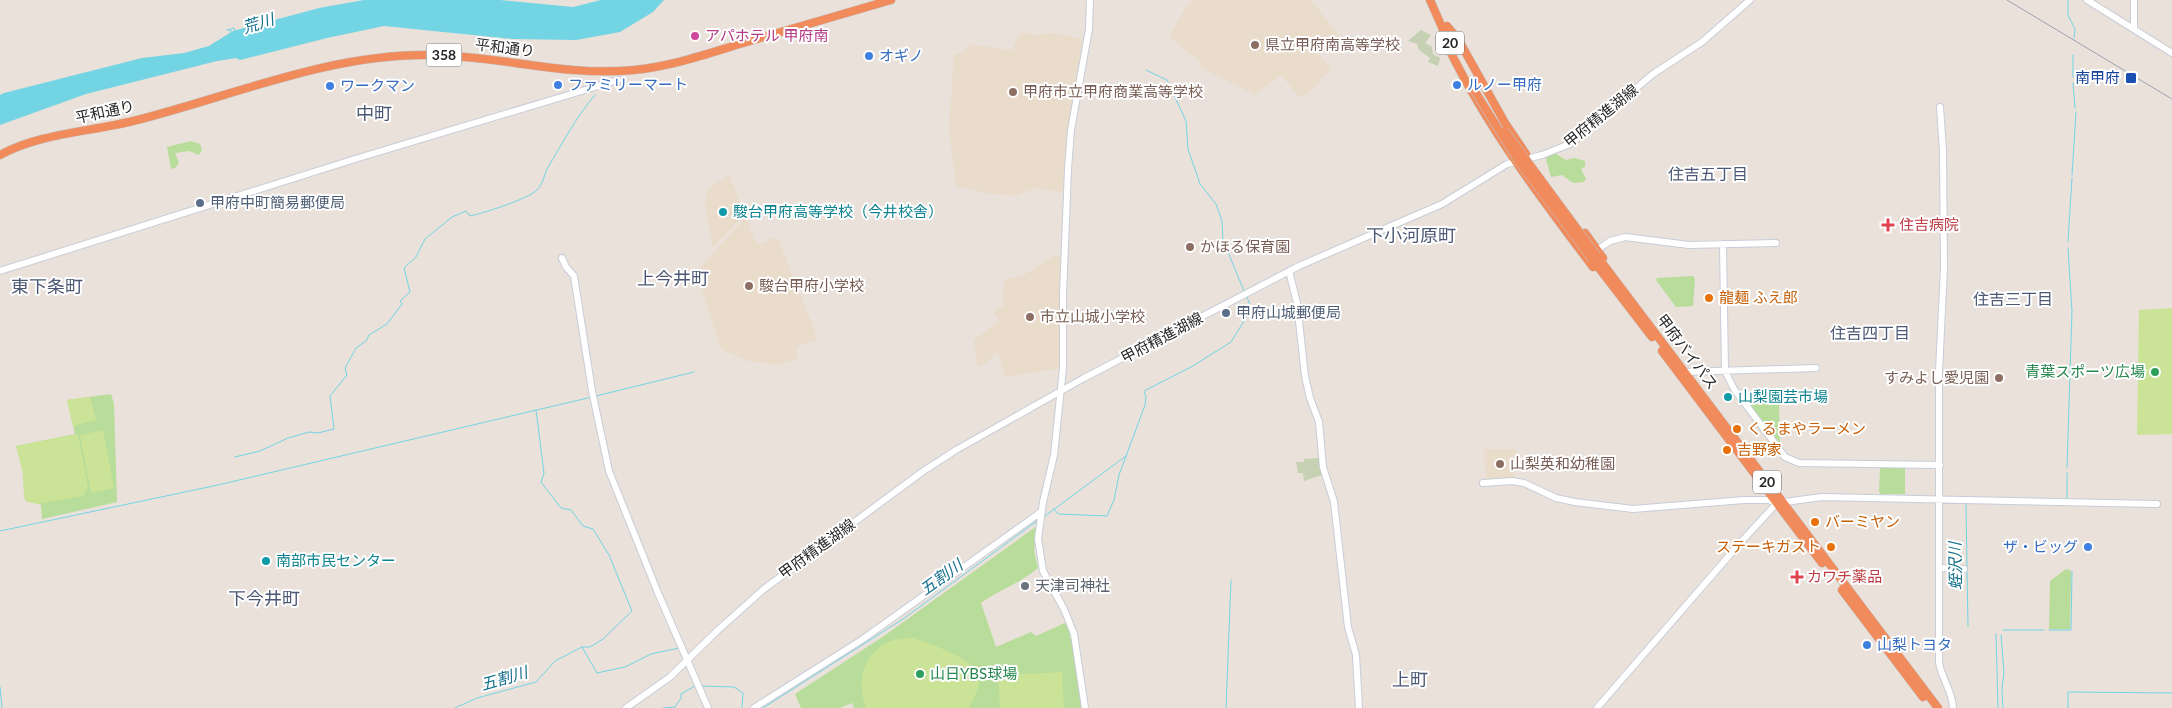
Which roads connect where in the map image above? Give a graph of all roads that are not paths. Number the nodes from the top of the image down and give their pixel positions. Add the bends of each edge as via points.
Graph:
1 (891, 0) edge
2 (1090, 0) edge
3 (1430, 0) edge
4 (1436, 0) edge
5 (1750, 0) edge
6 (2087, 0) edge
7 (2134, 0) edge
8 (2134, 29) junction
9 (1446, 30) junction
10 (2159, 45) junction
11 (2172, 45) edge
12 (2172, 53) edge
13 (618, 80) dead end
14 (1940, 107) dead end
15 (0, 155) edge
16 (1529, 158) junction
17 (1515, 162) junction
18 (1776, 243) dead end
19 (1723, 244) junction
20 (1595, 255) junction
21 (562, 258) dead end
22 (0, 271) edge
23 (1289, 271) junction
24 (1614, 283) junction
25 (1816, 368) dead end
26 (1725, 371) junction
27 (1681, 372) junction
28 (1060, 392) junction
29 (1045, 400) junction
30 (1056, 424) junction
31 (1940, 465) junction
32 (1483, 483) dead end
33 (1940, 500) junction
34 (1780, 502) junction
35 (2157, 504) dead end
36 (1041, 516) junction
37 (1940, 568) junction
38 (1964, 569) dead end
39 (687, 661) junction
40 (626, 708) edge
41 (708, 708) edge
42 (754, 708) edge
43 (1085, 708) edge
44 (1359, 708) edge
45 (1597, 708) edge
46 (1932, 708) edge
47 (1938, 708) edge
48 (1953, 708) edge

1 - 15 highway, 平和通り / 358 via 685,60 632,70 574,70 445,55 352,62 308,71 132,121 42,139
2 - 28 street via 1089,29 1069,161 1063,295 1064,360
3 - 9 highway, 甲府バイパス / 20
4 - 9 highway, 甲府バイパス / 20
5 - 16 street, 甲府精進湖線 via 1702,42 1652,74 1570,144
6 - 8 street
7 - 8 street
8 - 10 street
9 - 16 highway via 1458,39 1505,123
9 - 17 highway via 1448,47 1460,72
9 - 20 highway, 甲府バイパス / 20, bridge via 1517,159
10 - 11 street
10 - 12 street
13 - 22 street
14 - 31 street via 1944,268 1939,371
16 - 17 street, 甲府精進湖線
16 - 20 highway
17 - 23 street, 甲府精進湖線 via 1442,204
17 - 24 highway via 1596,270
18 - 19 street
19 - 20 street via 1689,245 1625,237 1610,241
19 - 26 street
20 - 24 highway, 甲府バイパス / 20
21 - 39 street via 574,276 608,471
23 - 28 street, 甲府精進湖線
23 - 44 street via 1297,303 1303,367 1318,416 1324,467 1334,502 1348,627 1356,656
24 - 27 highway, 甲府バイパス / 20
25 - 26 street
26 - 27 street
26 - 31 street via 1734,389 1788,460 1799,463
27 - 34 highway, 甲府バイパス / 20
28 - 29 street, 甲府精進湖線
28 - 30 street
29 - 30 street via 1053,403
29 - 39 street, 甲府精進湖線 via 937,462 845,528 764,589
30 - 36 street via 1054,454
31 - 33 street
32 - 34 street via 1524,483 1562,499 1633,509 1744,500
33 - 34 street via 1822,497
33 - 35 street
33 - 37 street
34 - 45 street via 1745,537
34 - 46 highway, 甲府バイパス / 20
34 - 47 highway, 甲府バイパス / 20
36 - 42 street via 863,639
36 - 43 street via 1038,539 1041,564 1074,634
37 - 38 street
37 - 48 street via 1940,670
39 - 40 street, 甲府精進湖線
39 - 41 street

